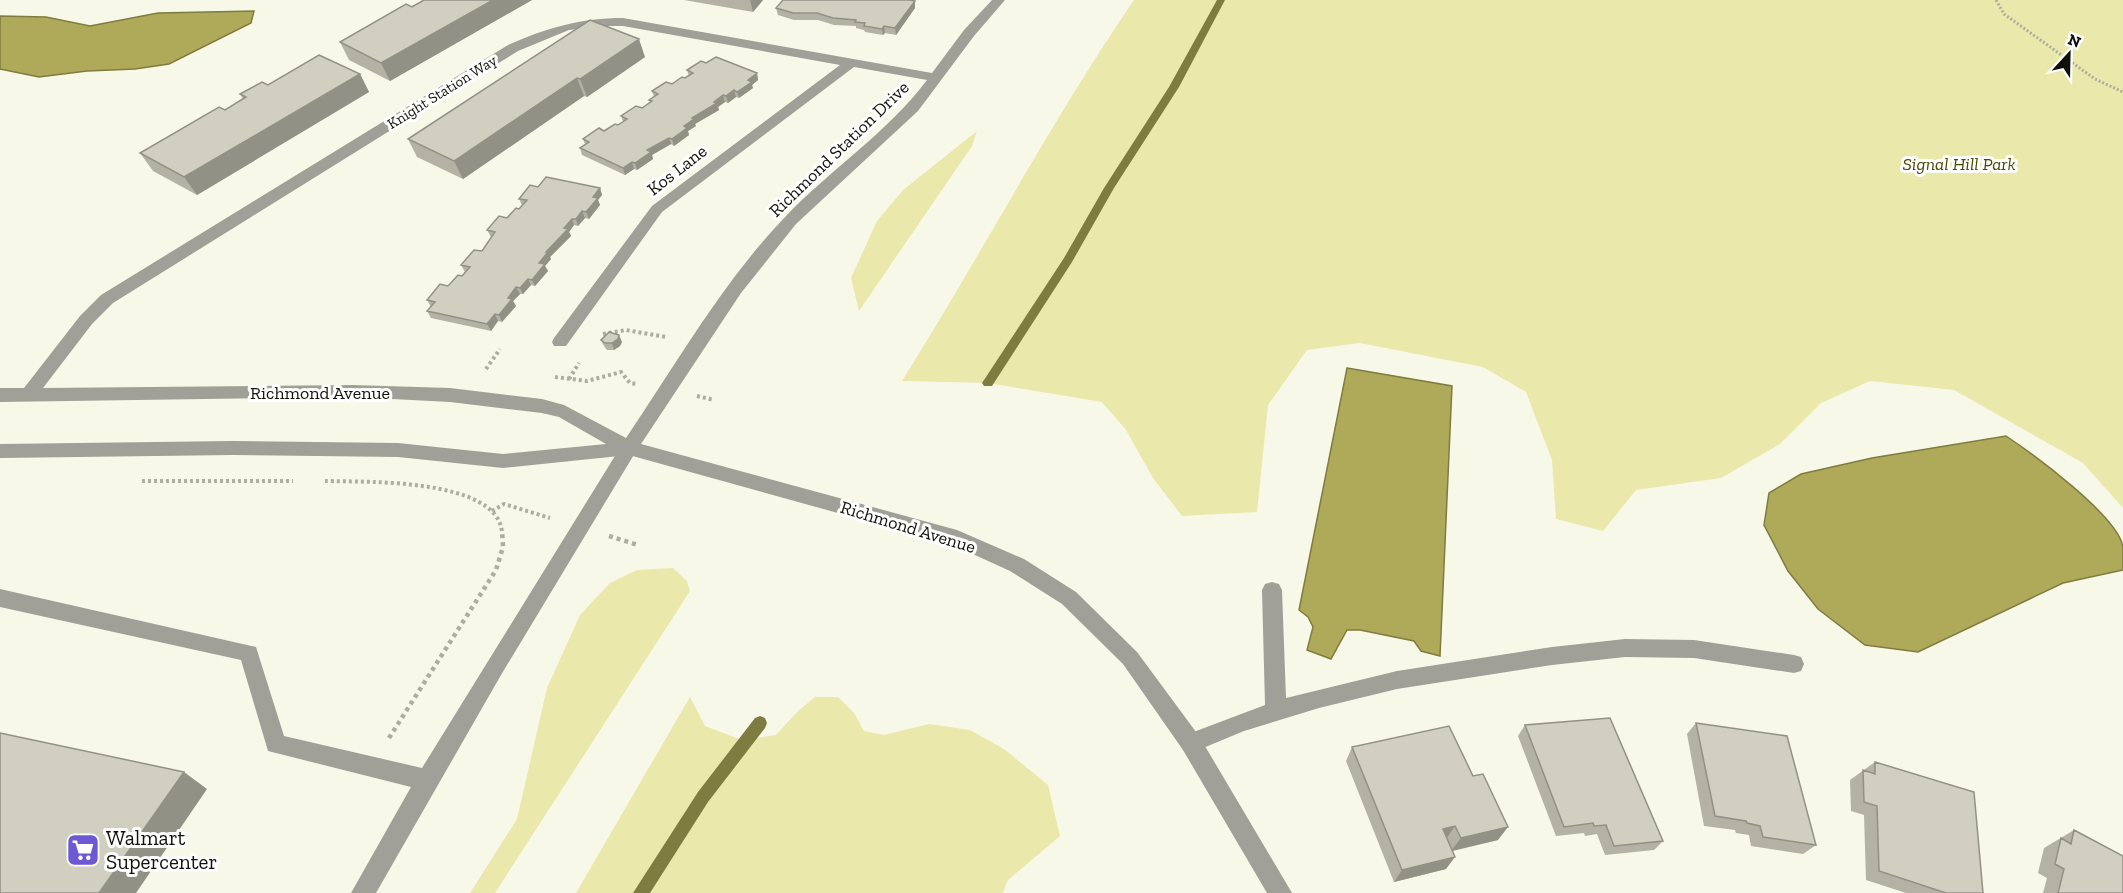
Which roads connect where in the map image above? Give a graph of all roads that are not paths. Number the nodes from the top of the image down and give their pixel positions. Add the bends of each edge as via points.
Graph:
1 (999, 0) edge
2 (851, 63) junction
3 (937, 78) junction
4 (560, 342) dead end
5 (0, 394) edge
6 (29, 394) junction
7 (629, 448) junction
8 (0, 451) edge
9 (1272, 590) dead end
10 (0, 598) edge
11 (1794, 664) dead end
12 (1276, 711) junction
13 (1191, 743) junction
14 (427, 780) junction
15 (363, 893) edge
16 (1280, 893) edge

1 - 3 street, Richmond Station Drive
2 - 3 street, Knight Station Way
2 - 4 street, Kos Lane via 657,209
2 - 6 street, Knight Station Way via 623,22 597,21 554,29 513,48 107,298
3 - 7 street, Richmond Station Drive via 913,108 791,220 735,289
5 - 6 street, Richmond Avenue
6 - 7 street, Richmond Avenue via 353,391 450,395 564,412
7 - 8 street, Richmond Avenue via 503,461 398,450
7 - 13 street, Richmond Avenue via 957,538 1017,565 1070,598 1130,658
7 - 14 street, Richmond Station Drive
9 - 12 street
10 - 14 street via 249,652 276,744
11 - 12 street via 1694,649 1625,648 1397,680
12 - 13 street
13 - 16 street, Richmond Avenue
14 - 15 street, Richmond Station Drive

